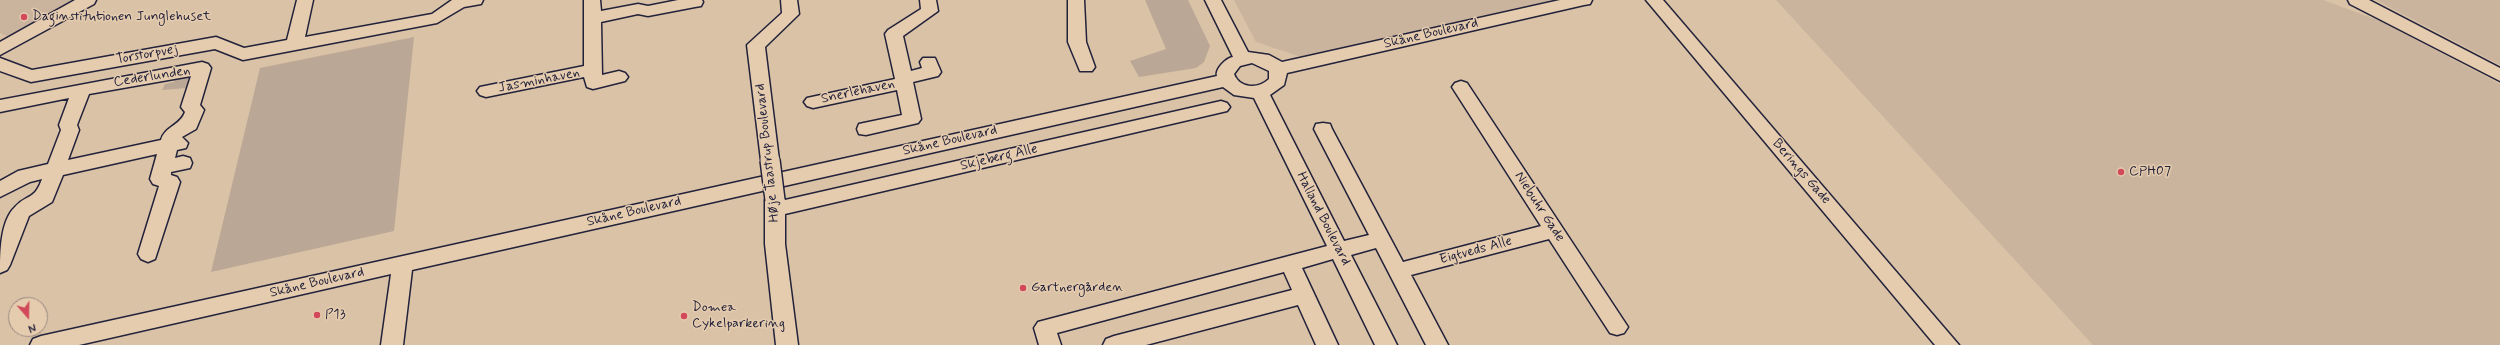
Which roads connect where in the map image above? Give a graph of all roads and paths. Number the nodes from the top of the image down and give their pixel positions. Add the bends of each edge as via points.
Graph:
1 (88, 0) edge
2 (305, 0) edge
3 (475, 0) edge
4 (592, 0) edge
5 (789, 0) edge
6 (924, 0) edge
7 (1076, 0) edge
8 (1213, 0) edge
9 (1584, 0) edge
10 (1654, 0) edge
11 (2356, 0) edge
12 (695, 2) dead end
13 (592, 18) junction
14 (294, 45) junction
15 (0, 49) edge
16 (1242, 58) junction
17 (929, 62) dead end
18 (0, 64) edge
19 (1086, 67) dead end
20 (1278, 69) junction
21 (592, 70) junction
22 (2500, 75) edge
23 (619, 77) dead end
24 (903, 80) junction
25 (1226, 80) junction
26 (1461, 87) dead end
27 (81, 91) junction
28 (486, 92) dead end
29 (1260, 92) junction
30 (813, 102) dead end
31 (0, 106) edge
32 (1221, 107) dead end
33 (866, 129) dead end
34 (1323, 129) dead end
35 (174, 144) junction
36 (183, 163) dead end
37 (163, 167) junction
38 (56, 170) junction
39 (0, 190) edge
40 (775, 204) junction
41 (1554, 230) junction
42 (1381, 240) junction
43 (1339, 250) junction
44 (148, 254) dead end
45 (1290, 263) junction
46 (403, 264) junction
47 (0, 265) edge
48 (1398, 271) junction
49 (1304, 295) junction
50 (1616, 327) dead end
51 (41, 345) edge
52 (392, 345) edge
53 (787, 345) edge
54 (1050, 345) edge
55 (1114, 345) edge
56 (1327, 345) edge
57 (1386, 345) edge
58 (1438, 345) edge
59 (1948, 345) edge

1 - 15 street
2 - 14 street
3 - 14 street, Torstorpvej via 459,3 436,18
4 - 13 street
5 - 40 street, Høje Taastrup Boulevard, bridge via 791,14 756,45
6 - 24 street via 930,11 894,34
7 - 19 street via 1077,42
8 - 16 street
9 - 20 street, Skåne Boulevard
10 - 59 street, Berings Gade
11 - 22 street
12 - 13 street
13 - 21 street
14 - 18 street, Torstorpvej via 243,54 216,43 31,76
16 - 20 street via 1263,58
16 - 25 street via 1228,67 1225,73
17 - 24 street, Snerlehaven via 932,72
20 - 29 street via 1278,80 1274,86
21 - 23 street via 592,83
21 - 28 street, Jasminhaven
24 - 30 street, Snerlehaven
24 - 33 street via 912,119
25 - 29 street via 1238,90
25 - 46 street, Skåne Boulevard
26 - 41 street, Niebuhr Gade
27 - 31 street, Cederlunden
27 - 35 street, Cederlunden via 202,68 190,107 194,110 190,124 172,135
27 - 38 street
29 - 43 street, Halland Boulevard
32 - 40 street, Skjeberg Alle
34 - 42 street
35 - 37 street, Cederlunden
35 - 38 street
36 - 37 street
37 - 44 street via 160,179 170,182
38 - 39 street via 25,176
38 - 47 street via 45,197 21,212
40 - 53 street, Høje Taastrup Boulevard via 775,244
41 - 48 street, Eigtveds Alle
41 - 50 street, Niebuhr Gade
42 - 43 street
42 - 48 street
43 - 45 street
43 - 57 street, Halland Boulevard
45 - 49 street
45 - 54 street via 1045,328
46 - 51 street, Skåne Boulevard
46 - 52 street
48 - 58 street
49 - 55 street
49 - 56 street

